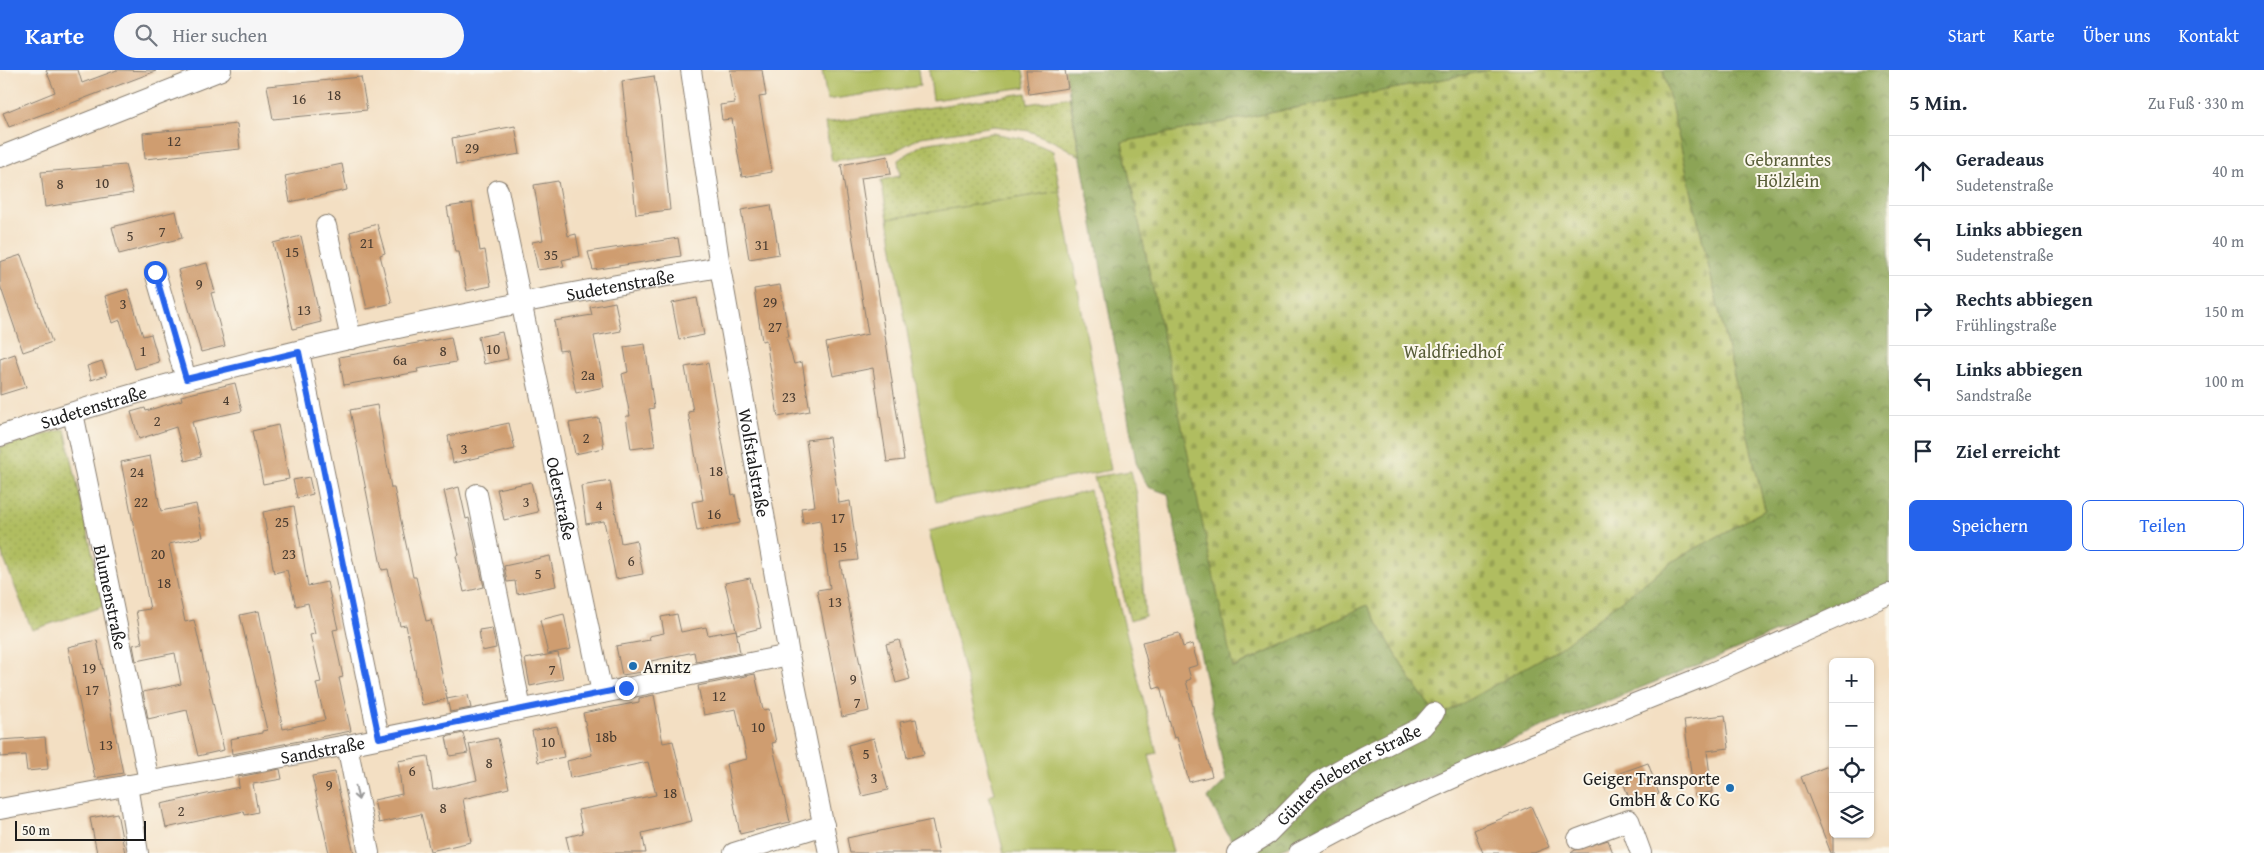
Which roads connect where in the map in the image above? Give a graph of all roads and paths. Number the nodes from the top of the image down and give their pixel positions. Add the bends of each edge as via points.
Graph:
1 (221, 70) edge
2 (691, 70) edge
3 (0, 157) edge
4 (498, 190) dead end
5 (326, 226) dead end
6 (720, 267) junction
7 (155, 272) dead end
8 (520, 303) junction
9 (350, 339) junction
10 (299, 352) junction
11 (186, 379) junction
12 (73, 413) junction
13 (0, 436) edge
14 (477, 494) dead end
15 (1889, 594) edge
16 (789, 655) junction
17 (602, 693) junction
18 (521, 709) junction
19 (1434, 713) dead end
20 (379, 738) junction
21 (347, 745) junction
22 (149, 781) junction
23 (127, 785) junction
24 (0, 809) edge
25 (824, 825) junction
26 (1578, 840) dead end
27 (138, 853) edge
28 (369, 853) edge
29 (734, 853) edge
30 (829, 853) edge
31 (1237, 853) edge
32 (1298, 853) edge
33 (1641, 853) edge

1 - 3 street
2 - 6 street, Wolfstalstraße
4 - 8 street
5 - 9 street
6 - 8 street, Sudetenstraße
6 - 16 street, Wolfstalstraße
7 - 11 street
8 - 9 street, Sudetenstraße
8 - 17 street, Oderstraße
9 - 10 street, Sudetenstraße
10 - 11 street, Sudetenstraße
10 - 20 street
11 - 12 street, Sudetenstraße
12 - 13 street, Sudetenstraße
12 - 22 street, Blumenstraße
14 - 18 street
15 - 32 street via 1707,675 1475,768 1369,816
16 - 17 street, Sandstraße
16 - 25 street, Wolfstalstraße
17 - 18 street, Sandstraße
18 - 20 street, Sandstraße
19 - 31 street, Günterslebener Straße via 1422,727 1318,782 1265,836
20 - 21 street, Sandstraße
21 - 22 street, Sandstraße
21 -> 28 street
22 - 23 street, Sandstraße
23 - 24 street, Sandstraße
23 - 27 street
25 - 29 street
25 - 30 street, Wolfstalstraße
26 - 33 street via 1629,820

